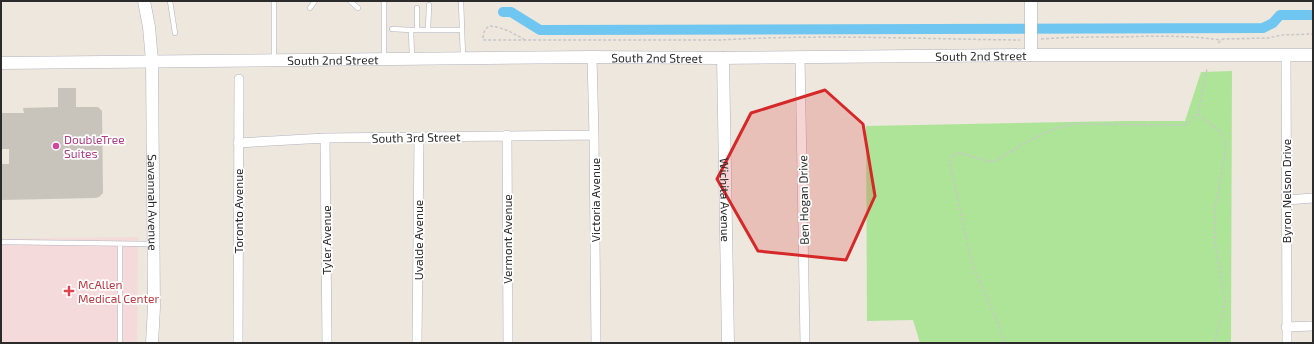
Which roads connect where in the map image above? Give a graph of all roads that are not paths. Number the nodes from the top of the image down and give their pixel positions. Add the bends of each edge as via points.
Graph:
1 (144, 1) edge
2 (170, 1) edge
3 (274, 1) edge
4 (315, 1) edge
5 (350, 1) edge
6 (384, 1) edge
7 (461, 1) edge
8 (1031, 1) edge
9 (428, 5) dead end
10 (310, 8) dead end
11 (358, 8) dead end
12 (417, 8) dead end
13 (392, 29) dead end
14 (411, 30) junction
15 (417, 30) junction
16 (428, 30) junction
17 (462, 30) junction
18 (176, 33) dead end
19 (1031, 55) junction
20 (1313, 55) edge
21 (800, 56) junction
22 (1286, 56) junction
23 (592, 57) junction
24 (463, 58) junction
25 (723, 58) junction
26 (384, 59) junction
27 (412, 59) junction
28 (274, 60) junction
29 (152, 61) junction
30 (1, 64) edge
31 (239, 79) dead end
32 (507, 135) junction
33 (594, 135) junction
34 (419, 137) junction
35 (325, 138) junction
36 (238, 143) junction
37 (1313, 198) edge
38 (1287, 200) junction
39 (1, 242) edge
40 (120, 244) junction
41 (153, 244) junction
42 (1313, 326) edge
43 (1286, 327) junction
44 (120, 343) edge
45 (152, 343) edge
46 (238, 343) edge
47 (327, 343) edge
48 (417, 343) edge
49 (508, 343) edge
50 (596, 343) edge
51 (728, 343) edge
52 (805, 343) edge
53 (1286, 343) edge

1 - 29 main road, Savannah Avenue
2 - 18 lane
3 - 28 lane
4 - 10 lane
5 - 11 lane
6 - 26 lane
7 - 17 lane
8 - 19 main road
9 - 16 lane
12 - 15 lane
13 - 14 lane
14 - 15 lane
14 - 27 lane
15 - 16 lane
16 - 17 lane
17 - 24 lane
19 - 21 main road, South 2nd Street
19 - 22 main road, South 2nd Street
20 - 22 main road, South 2nd Street
21 - 25 main road, South 2nd Street
21 - 52 street, Ben Hogan Drive
22 - 38 street, Byron Nelson Drive
23 - 24 main road, South 2nd Street
23 - 25 main road, South 2nd Street
23 - 33 street, Victoria Avenue
24 - 27 main road, South 2nd Street
25 - 51 main road, Wichita Avenue
26 - 27 main road, South 2nd Street
26 - 28 main road, South 2nd Street
28 - 29 main road, South 2nd Street
29 - 30 main road, South 2nd Street
29 - 41 main road, Savannah Avenue
31 - 36 street, Toronto Avenue
32 - 33 street, South 3rd Street
32 - 34 street, South 3rd Street
32 - 49 street, Vermont Avenue
33 - 50 street, Victoria Avenue
34 - 35 street, South 3rd Street
34 - 48 street, Uvalde Avenue
35 - 36 street, South 3rd Street
35 - 47 street, Tyler Avenue
36 - 46 street, Toronto Avenue
37 - 38 street
38 - 43 street, Byron Nelson Drive
39 - 40 lane
40 - 41 lane
40 - 44 lane
41 - 45 main road, Savannah Avenue
42 - 43 street
43 - 53 street, Byron Nelson Drive

